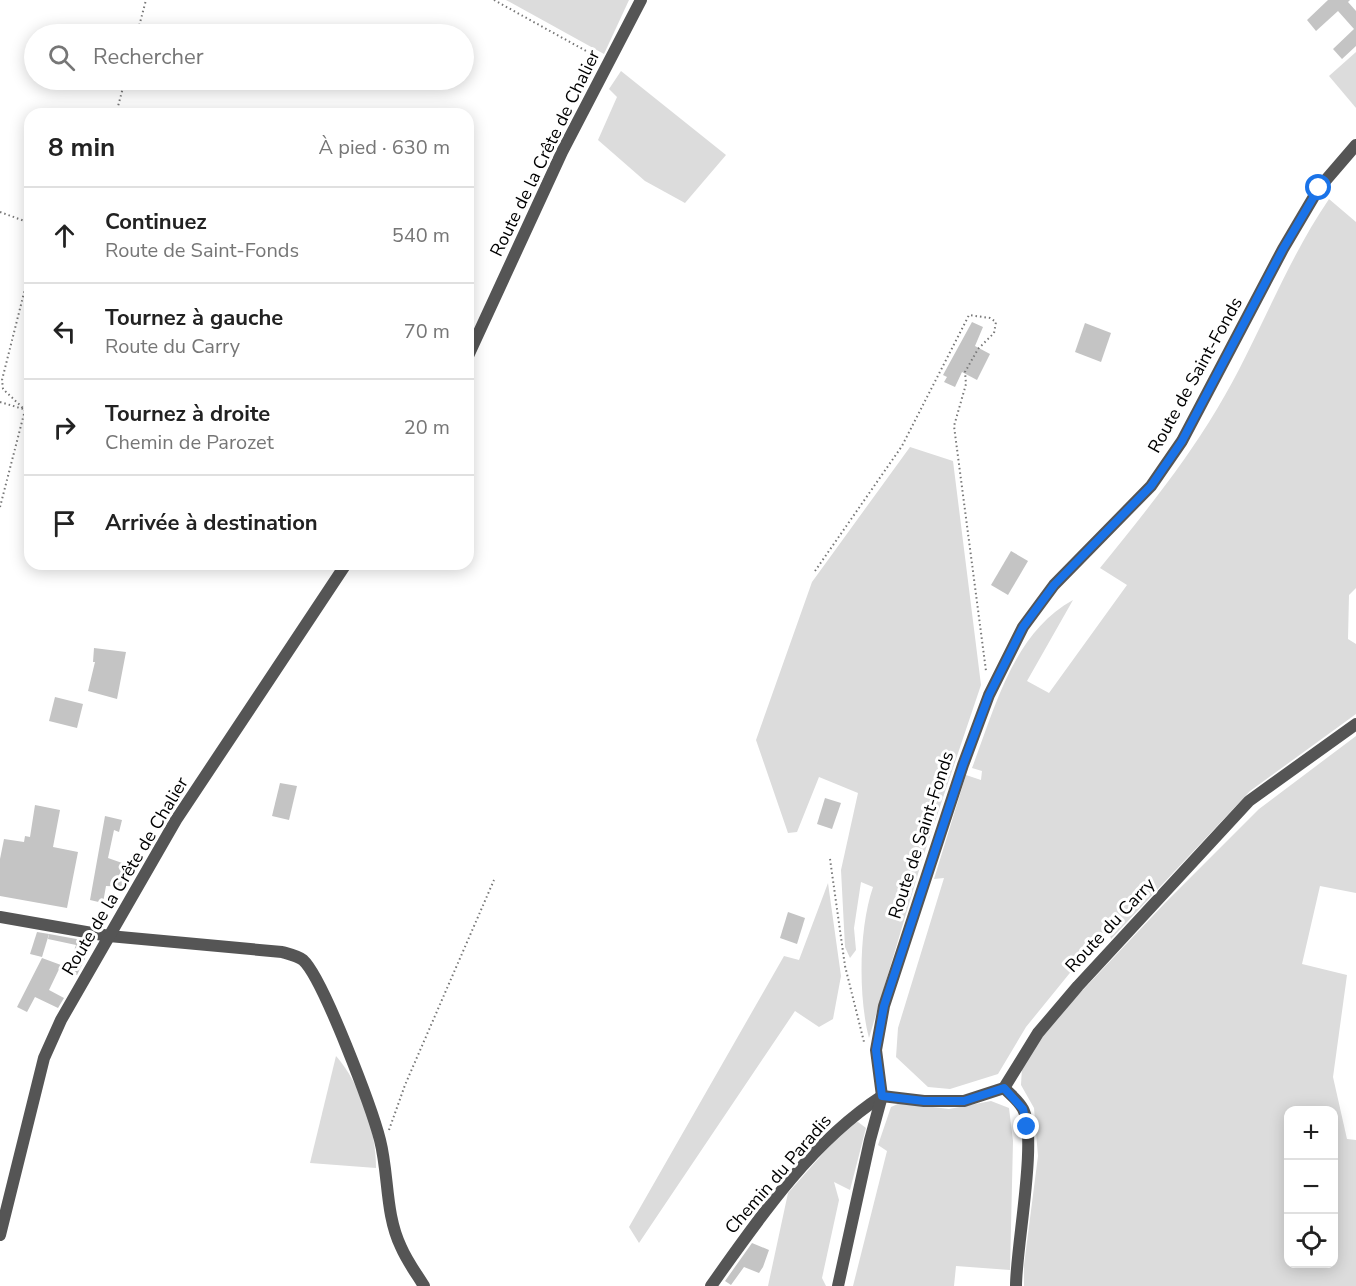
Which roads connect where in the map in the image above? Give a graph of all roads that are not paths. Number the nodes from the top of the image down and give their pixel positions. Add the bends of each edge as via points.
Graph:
1 (641, 0) edge
2 (1356, 145) edge
3 (474, 343) edge
4 (342, 570) edge
5 (1356, 724) edge
6 (0, 917) edge
7 (110, 936) junction
8 (1004, 1088) junction
9 (882, 1096) junction
10 (0, 1235) edge
11 (424, 1286) edge
12 (711, 1286) edge
13 (838, 1286) edge
14 (1016, 1286) edge

1 - 3 street, Route de la Crête de Chalier via 562,152
2 - 9 street, Route de Saint-Fonds via 1319,188 1283,249 1188,431 1151,486 1054,585 1023,627 989,695 884,1006 876,1050
4 - 7 street, Route de la Crête de Chalier via 176,820
5 - 8 street, Route du Carry via 1249,801 1064,1001 1038,1033
6 - 7 street
7 - 10 street, Route de la Crête de Chalier via 49,1044
7 - 11 street via 282,952 302,959 312,971 333,1017 380,1141 400,1246
8 - 9 street via 964,1101
8 - 14 street via 1023,1109 1029,1149
9 - 12 street, Chemin du Paradis via 843,1124 780,1193
9 - 13 street, Route de Saint-Fonds

